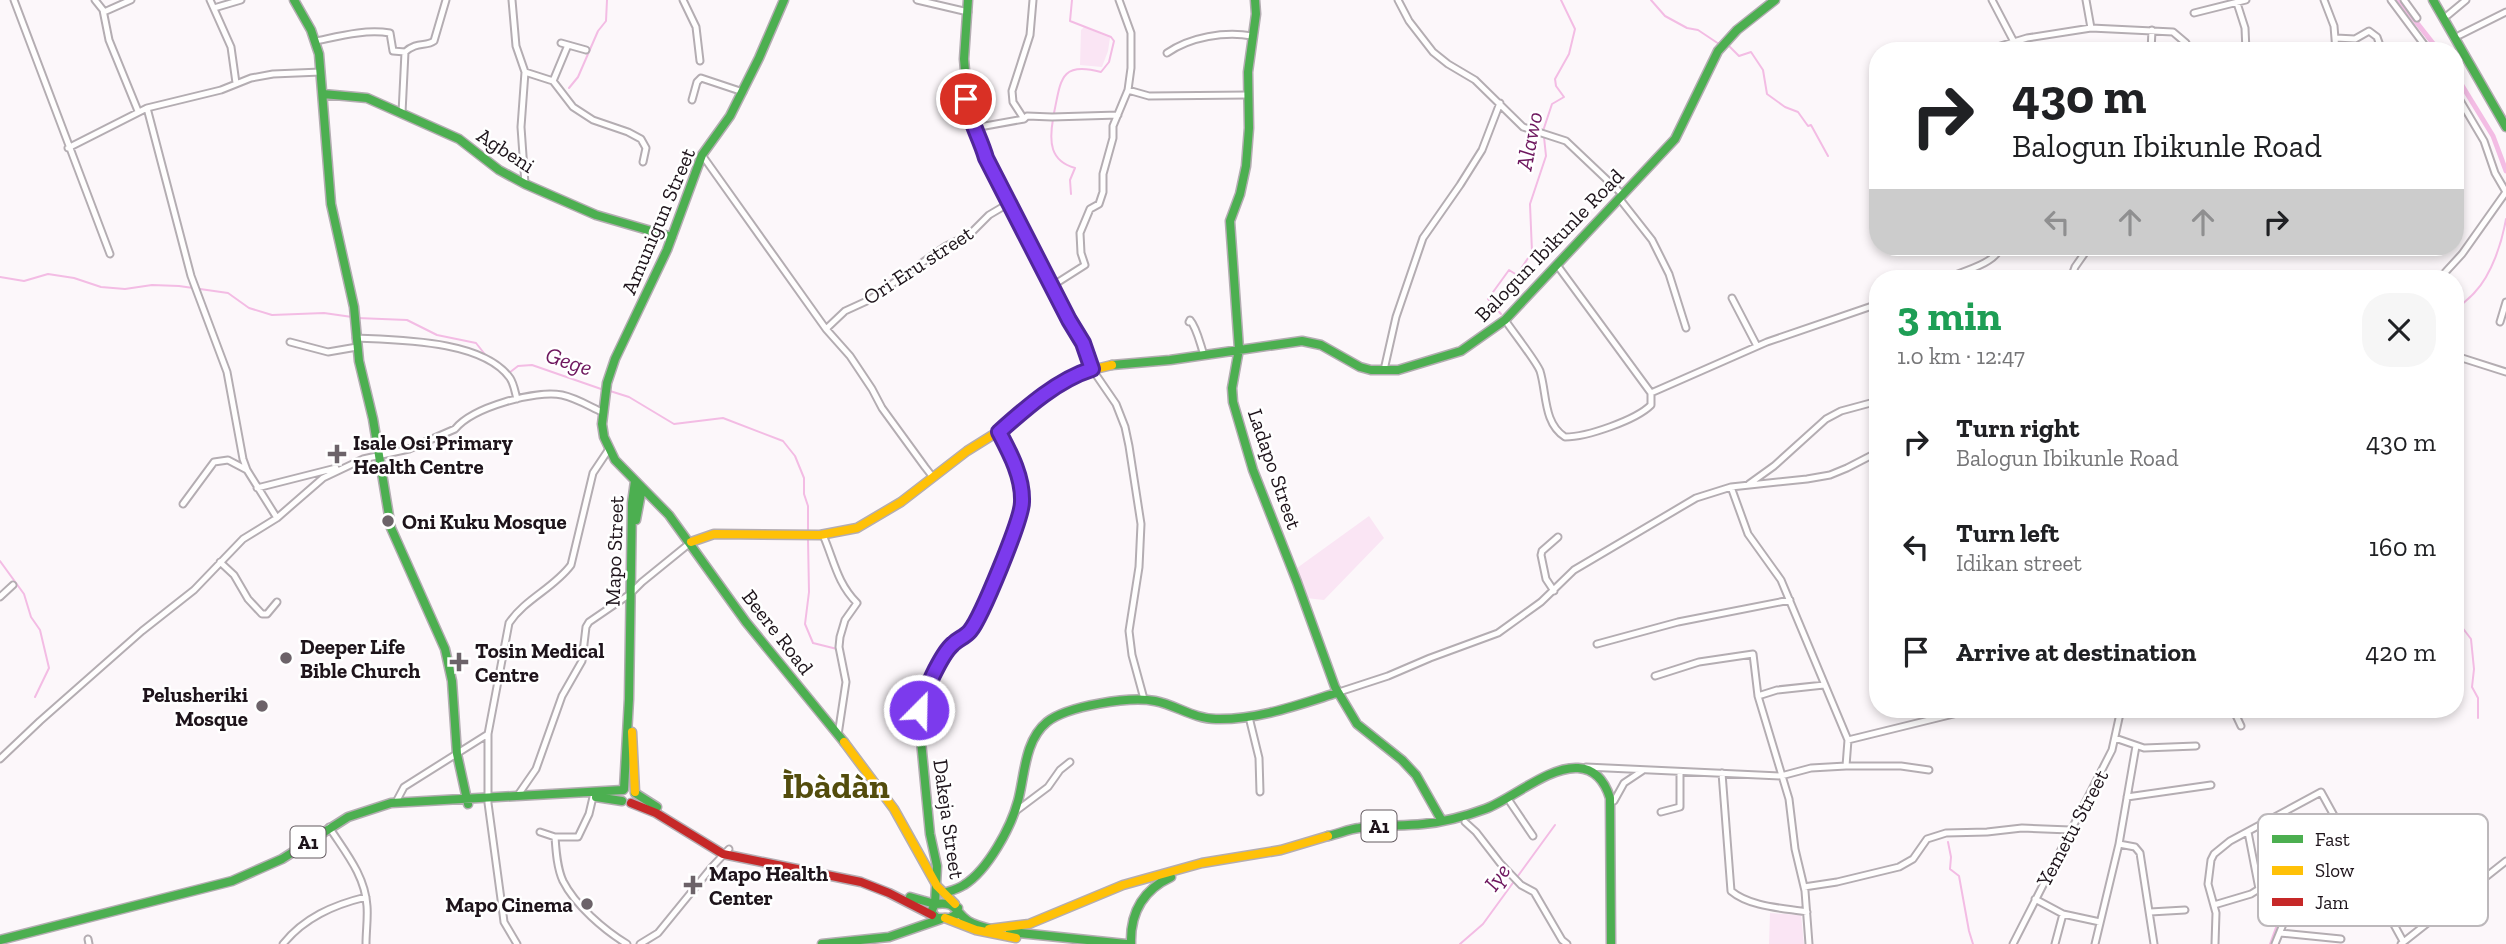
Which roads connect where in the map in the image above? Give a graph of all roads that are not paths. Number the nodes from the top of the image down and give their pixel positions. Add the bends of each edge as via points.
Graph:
1 (14, 0) edge
2 (95, 0) edge
3 (131, 0) edge
4 (210, 0) edge
5 (241, 0) edge
6 (294, 0) edge
7 (446, 0) edge
8 (512, 0) edge
9 (683, 0) edge
10 (785, 0) edge
11 (917, 0) edge
12 (968, 0) edge
13 (1033, 0) edge
14 (1119, 0) edge
15 (1255, 0) edge
16 (1398, 0) edge
17 (1775, 0) edge
18 (1992, 0) edge
19 (2086, 0) edge
20 (2246, 0) edge
21 (2324, 0) edge
22 (2391, 0) edge
23 (2404, 0) edge
24 (2433, 0) edge
25 (2440, 0) edge
26 (2466, 0) edge
27 (2237, 3) junction
28 (214, 8) junction
29 (104, 12) junction
30 (968, 12) junction
31 (2506, 12) edge
32 (2194, 13) dead end
33 (2448, 15) junction
34 (2417, 18) dead end
35 (2091, 28) junction
36 (2152, 30) junction
37 (2460, 35) junction
38 (1252, 36) junction
39 (2336, 37) junction
40 (316, 41) junction
41 (2013, 42) edge
42 (2018, 42) edge
43 (2151, 42) edge
44 (2183, 42) edge
45 (2246, 42) edge
46 (2336, 42) edge
47 (2379, 42) edge
48 (2422, 42) edge
49 (2457, 42) edge
50 (2464, 42) edge
51 (2464, 42) edge
52 (586, 50) dead end
53 (405, 52) junction
54 (1167, 53) dead end
55 (2464, 54) edge
56 (700, 61) dead end
57 (321, 72) junction
58 (525, 72) junction
59 (553, 81) junction
60 (236, 83) junction
61 (1128, 90) junction
62 (743, 92) junction
63 (323, 93) junction
64 (1248, 95) junction
65 (692, 100) dead end
66 (1500, 103) junction
67 (146, 108) junction
68 (138, 111) junction
69 (402, 113) junction
70 (2464, 113) edge
71 (1118, 115) junction
72 (2506, 116) edge
73 (1024, 119) junction
74 (2506, 127) edge
75 (974, 128) junction
76 (68, 148) junction
77 (702, 155) junction
78 (643, 162) dead end
79 (525, 184) junction
80 (2506, 192) edge
81 (1621, 197) junction
82 (1010, 202) junction
83 (672, 237) junction
84 (2464, 251) edge
85 (110, 254) dead end
86 (1996, 256) edge
87 (2460, 256) edge
88 (1557, 265) junction
89 (1967, 270) edge
90 (2447, 270) edge
91 (1052, 286) junction
92 (1732, 298) dead end
93 (2506, 302) edge
94 (1869, 307) edge
95 (1505, 320) junction
96 (1189, 322) dead end
97 (2500, 322) dead end
98 (826, 328) junction
99 (1686, 328) dead end
100 (289, 342) dead end
101 (357, 342) junction
102 (1758, 346) junction
103 (1239, 349) junction
104 (1204, 355) junction
105 (2464, 359) edge
106 (1092, 369) junction
107 (1384, 371) junction
108 (2506, 372) edge
109 (607, 383) joint
110 (1651, 393) junction
111 (517, 399) junction
112 (1869, 403) edge
113 (603, 412) junction
114 (999, 432) junction
115 (609, 449) junction
116 (380, 455) junction
117 (1869, 457) edge
118 (345, 467) junction
119 (247, 470) junction
120 (937, 474) junction
121 (1749, 484) junction
122 (638, 485) junction
123 (1731, 487) junction
124 (257, 488) junction
125 (183, 504) dead end
126 (277, 518) junction
127 (822, 535) junction
128 (1558, 537) dead end
129 (691, 542) junction
130 (220, 562) junction
131 (13, 585) dead end
132 (1554, 591) junction
133 (632, 592) junction
134 (0, 597) edge
135 (1790, 600) junction
136 (277, 602) dead end
137 (1597, 644) dead end
138 (1655, 676) dead end
139 (1824, 685) junction
140 (1336, 693) junction
141 (1758, 696) junction
142 (1144, 699) junction
143 (1249, 717) junction
144 (1938, 718) edge
145 (2118, 718) edge
146 (2237, 718) edge
147 (2241, 726) dead end
148 (488, 734) junction
149 (838, 735) junction
150 (629, 737) junction
151 (2115, 738) junction
152 (1848, 740) junction
153 (2136, 746) junction
154 (2196, 746) dead end
155 (3, 751) edge
156 (457, 754) junction
157 (0, 760) edge
158 (1070, 762) dead end
159 (1846, 766) junction
160 (1581, 768) junction
161 (1928, 770) dead end
162 (1642, 771) junction
163 (1679, 772) junction
164 (1722, 773) junction
165 (1781, 776) junction
166 (2211, 785) dead end
167 (624, 790) junction
168 (635, 792) junction
169 (1260, 792) dead end
170 (593, 797) junction
171 (2127, 797) junction
172 (516, 798) junction
173 (468, 801) junction
174 (488, 801) junction
175 (396, 802) junction
176 (627, 802) junction
177 (1510, 802) junction
178 (1611, 808) junction
179 (1015, 811) junction
180 (368, 812) junction
181 (1661, 812) dead end
182 (2281, 814) edge
183 (2333, 814) edge
184 (1442, 821) junction
185 (1465, 822) junction
186 (2258, 827) edge
187 (331, 829) junction
188 (2070, 830) junction
189 (540, 832) dead end
190 (2248, 832) junction
191 (1346, 834) junction
192 (1533, 836) dead end
193 (555, 837) junction
194 (2119, 845) junction
195 (727, 852) junction
196 (2506, 861) edge
197 (1194, 868) junction
198 (2488, 875) edge
199 (1608, 879) junction
200 (2258, 883) edge
201 (937, 886) junction
202 (962, 886) junction
203 (1804, 887) junction
204 (2258, 889) edge
205 (944, 893) junction
206 (366, 897) junction
207 (2035, 899) junction
208 (2214, 905) junction
209 (956, 906) junction
210 (932, 910) junction
211 (2185, 910) dead end
212 (1807, 912) junction
213 (2150, 912) junction
214 (2063, 914) junction
215 (944, 918) junction
216 (2100, 922) junction
217 (2283, 926) edge
218 (2393, 926) edge
219 (2424, 926) edge
220 (987, 930) junction
221 (906, 931) junction
222 (2280, 933) junction
223 (2342, 939) dead end
224 (0, 940) edge
225 (2402, 943) edge
226 (5, 944) edge
227 (282, 944) edge
228 (366, 944) edge
229 (517, 944) edge
230 (626, 944) edge
231 (640, 944) edge
232 (822, 944) edge
233 (1088, 944) edge
234 (1128, 944) edge
235 (1567, 944) edge
236 (1608, 944) edge
237 (1809, 944) edge
238 (2014, 944) edge
239 (2055, 944) edge
240 (2095, 944) edge
241 (2154, 944) edge
242 (2215, 944) edge
243 (2275, 944) edge

1 - 76 street
2 - 29 street
3 - 29 street
4 - 28 street
5 - 28 street
6 - 40 main road
7 - 53 street via 434,41
8 - 58 street via 515,38
9 - 56 street via 696,26
10 - 62 main road, Amunigun Street
11 - 30 street
12 - 30 main road
13 - 73 street via 1030,35 1012,92
14 - 61 street via 1131,33
15 - 38 main road, Ladapo Street
16 - 66 street via 1433,52
17 - 81 main road, Balogun Ibikunle Road via 1723,45 1681,130
18 - 41 street
19 - 35 street
20 - 27 street
21 - 39 street
22 - 48 street
23 - 34 street
24 - 49 main road
25 - 33 main road
26 - 33 street
27 - 32 street
27 - 45 street
28 - 60 street via 231,47
29 - 68 street via 109,40
30 - 75 main road via 965,95
31 - 37 street
33 - 37 main road
35 - 36 street
35 - 42 street
36 - 43 street
36 - 44 street via 2176,33
37 - 51 main road
38 - 54 street via 1228,33 1185,43
38 - 64 main road, Ladapo Street
39 - 46 street
39 - 47 street via 2355,39 2369,31
40 - 53 street via 384,32 390,33 393,51
40 - 57 main road
50 - 72 main road
52 - 59 street via 564,44
53 - 69 street
55 - 74 main road
57 - 60 street via 273,74
57 - 63 main road
58 - 59 street
58 - 79 street via 520,127
59 - 78 street via 573,107 641,139 646,148
60 - 67 street
61 - 64 street via 1149,96
61 - 71 street
62 - 65 street via 701,78
62 - 77 main road, Amunigun Street
63 - 69 main road, Agbeni via 367,98
63 - 101 main road via 331,204 354,307
64 - 103 main road, Ladapo Street via 1246,166 1229,232
66 - 81 street via 1523,127 1566,141
66 - 107 street via 1482,150 1423,238 1395,317
67 - 68 street
67 - 119 street via 191,276 227,372
68 - 76 street
69 - 79 main road, Agbeni via 459,139
70 - 80 street via 2484,141
71 - 73 street
71 - 91 street via 1103,192 1080,233 1085,265
73 - 75 street
75 - 82 main road
76 - 85 street
77 - 83 main road, Amunigun Street
77 - 98 street
79 - 83 main road, Agbeni via 596,215
80 - 84 street
81 - 88 main road, Balogun Ibikunle Road
81 - 99 street via 1652,240 1669,274
82 - 91 main road
82 - 98 street, Ori Eru street via 969,235 869,300 845,310
83 - 109 main road, Amunigun Street
86 - 89 street
87 - 90 street
88 - 95 main road, Balogun Ibikunle Road
88 - 110 street
91 - 106 main road
92 - 102 street
93 - 97 street
94 - 102 street
95 - 107 main road, Balogun Ibikunle Road via 1475,344 1448,357
95 - 110 street via 1539,369 1551,421 1565,436 1638,416 1651,405
96 - 104 street via 1195,326
98 - 120 street via 925,467 932,476
100 - 101 street via 328,352
101 - 111 street via 425,343 476,354 507,375
101 - 116 main road
102 - 110 street
103 - 104 main road, Balogun Ibikunle Road
103 - 107 main road, Balogun Ibikunle Road via 1312,341 1360,367
103 - 140 main road, Ladapo Street via 1233,400 1248,454
104 - 106 main road, Balogun Ibikunle Road
105 - 108 street
106 - 114 main road, Balogun Ibikunle Road via 1048,393
106 - 142 street via 1116,404 1129,446 1141,524 1129,631
109 - 113 main road, Beere Road
111 - 113 street via 560,394
111 - 116 street via 487,408 455,429 409,449
112 - 121 street via 1826,419
113 - 115 main road, Beere Road
114 - 120 main road, Balogun Ibikunle Road
114 - 201 main road, Dakeja Street via 1017,470 1021,513 972,629 948,650 919,710
115 - 122 main road, Beere Road
115 - 148 street via 593,473 571,565 509,623
116 - 118 street
116 - 156 main road via 391,528 447,658
117 - 121 street via 1830,475
118 - 124 street
118 - 126 street via 323,478
119 - 124 street
119 - 125 street via 228,460 214,462
120 - 127 main road, Balogun Ibikunle Road via 870,522
121 - 123 street
122 - 129 main road, Beere Road
122 - 133 main road, Mapo Street via 632,503
123 - 132 street via 1676,508 1582,564
123 - 135 street via 1748,534
124 - 126 street
126 - 130 street via 243,539
127 - 129 main road, Balogun Ibikunle Road via 728,533
127 - 149 street via 835,572 857,603 840,638 846,682
128 - 132 street via 1541,555
129 - 133 street
129 - 149 main road, Beere Road via 746,622
130 - 136 street via 262,614
130 - 155 street via 194,590
131 - 134 street
132 - 140 street via 1498,634
133 - 150 main road, Mapo Street
133 - 172 street via 594,616 586,627 582,661 562,696 536,769
135 - 137 street
135 - 139 street
138 - 141 street via 1699,662 1751,654
139 - 141 street
139 - 152 street
140 - 143 main road
140 - 184 main road, Ladapo Street via 1362,730 1416,775
141 - 165 street
142 - 143 main road via 1209,718
142 - 179 main road via 1065,712 1046,723 1026,763
143 - 169 street via 1259,758
144 - 152 street
145 - 151 street, Yemetu Street
146 - 147 street
148 - 156 street
148 - 174 street
149 - 201 main road, Beere Road via 894,809
150 - 167 main road, Mapo Street
150 - 168 main road, Mapo Street
151 - 153 street
151 - 188 street, Yemetu Street
152 - 159 street
153 - 154 street
153 - 171 street
155 - 157 street
156 - 173 main road
156 - 175 street via 404,787
158 - 179 street via 1048,787
159 - 161 street
159 - 165 street
160 - 162 street
160 - 178 main road, A1 via 1603,781
160 - 184 main road, A1 via 1552,774 1488,808
162 - 163 street
162 - 178 street via 1620,789
163 - 164 street
163 - 181 street via 1680,807
164 - 165 street
164 - 212 street via 1731,891 1752,901
165 - 203 street
166 - 171 street
167 - 168 main road
167 - 172 main road, A1
167 - 176 main road via 621,795
168 - 176 main road via 636,798
168 - 195 main road, A1
170 - 174 main road, A1
170 - 176 main road, A1
170 - 193 street via 578,837
171 - 194 street
172 - 174 main road, A1
173 - 174 main road, A1
173 - 175 main road, A1
173 - 180 main road, A1
174 - 229 street via 503,914
175 - 180 main road, A1
176 - 195 main road, A1 via 652,810 704,844
177 - 185 main road, A1
177 - 192 street
177 - 199 main road, A1 via 1560,776 1578,774 1592,779 1602,792 1606,811
178 - 199 main road, A1
179 - 202 main road via 982,867
180 - 187 main road, A1
182 - 183 street via 2321,792
184 - 191 main road, A1 via 1373,826
185 - 191 main road, A1
185 - 235 street via 1521,885 1534,892
186 - 190 street
187 - 206 street via 352,862
187 - 224 main road, A1 via 282,859 232,881
187 - 226 main road, A1 via 285,863 234,886
188 - 203 street via 1946,833 1927,839 1913,859 1899,867
188 - 207 street, Yemetu Street
189 - 193 street
190 - 200 street
190 - 208 street via 2221,847 2211,860 2208,884
191 - 197 main road, A1 via 1279,856
193 - 230 street via 559,869 571,893
194 - 213 street via 2139,849
194 - 216 street
195 - 210 main road, A1 via 837,875
195 - 231 street via 657,933
196 - 198 street
197 - 220 main road, A1 via 1102,893 1029,924
197 - 234 main road, A1 via 1152,886 1135,914
199 - 236 main road, A1
201 - 205 main road, Dakeja Street
201 - 210 main road
202 - 205 main road
202 - 209 main road
203 - 212 street
204 - 208 street
205 - 209 main road, Dakeja Street
206 - 227 street via 306,921
206 - 228 street
207 - 214 street
207 - 238 street, Yemetu Street
208 - 242 street
209 - 210 main road
209 - 215 main road via 954,916
209 - 220 main road, A1 via 970,922
210 - 215 main road
210 - 221 main road
211 - 213 street
212 - 237 street
213 - 241 street
214 - 216 street
214 - 239 street
215 - 220 main road, A1
215 - 221 main road
216 - 240 street
217 - 222 street
218 - 225 street
219 - 225 street
220 - 233 main road, A1 via 1018,938
220 - 234 main road, A1
221 - 232 main road
222 - 223 street
222 - 243 street

